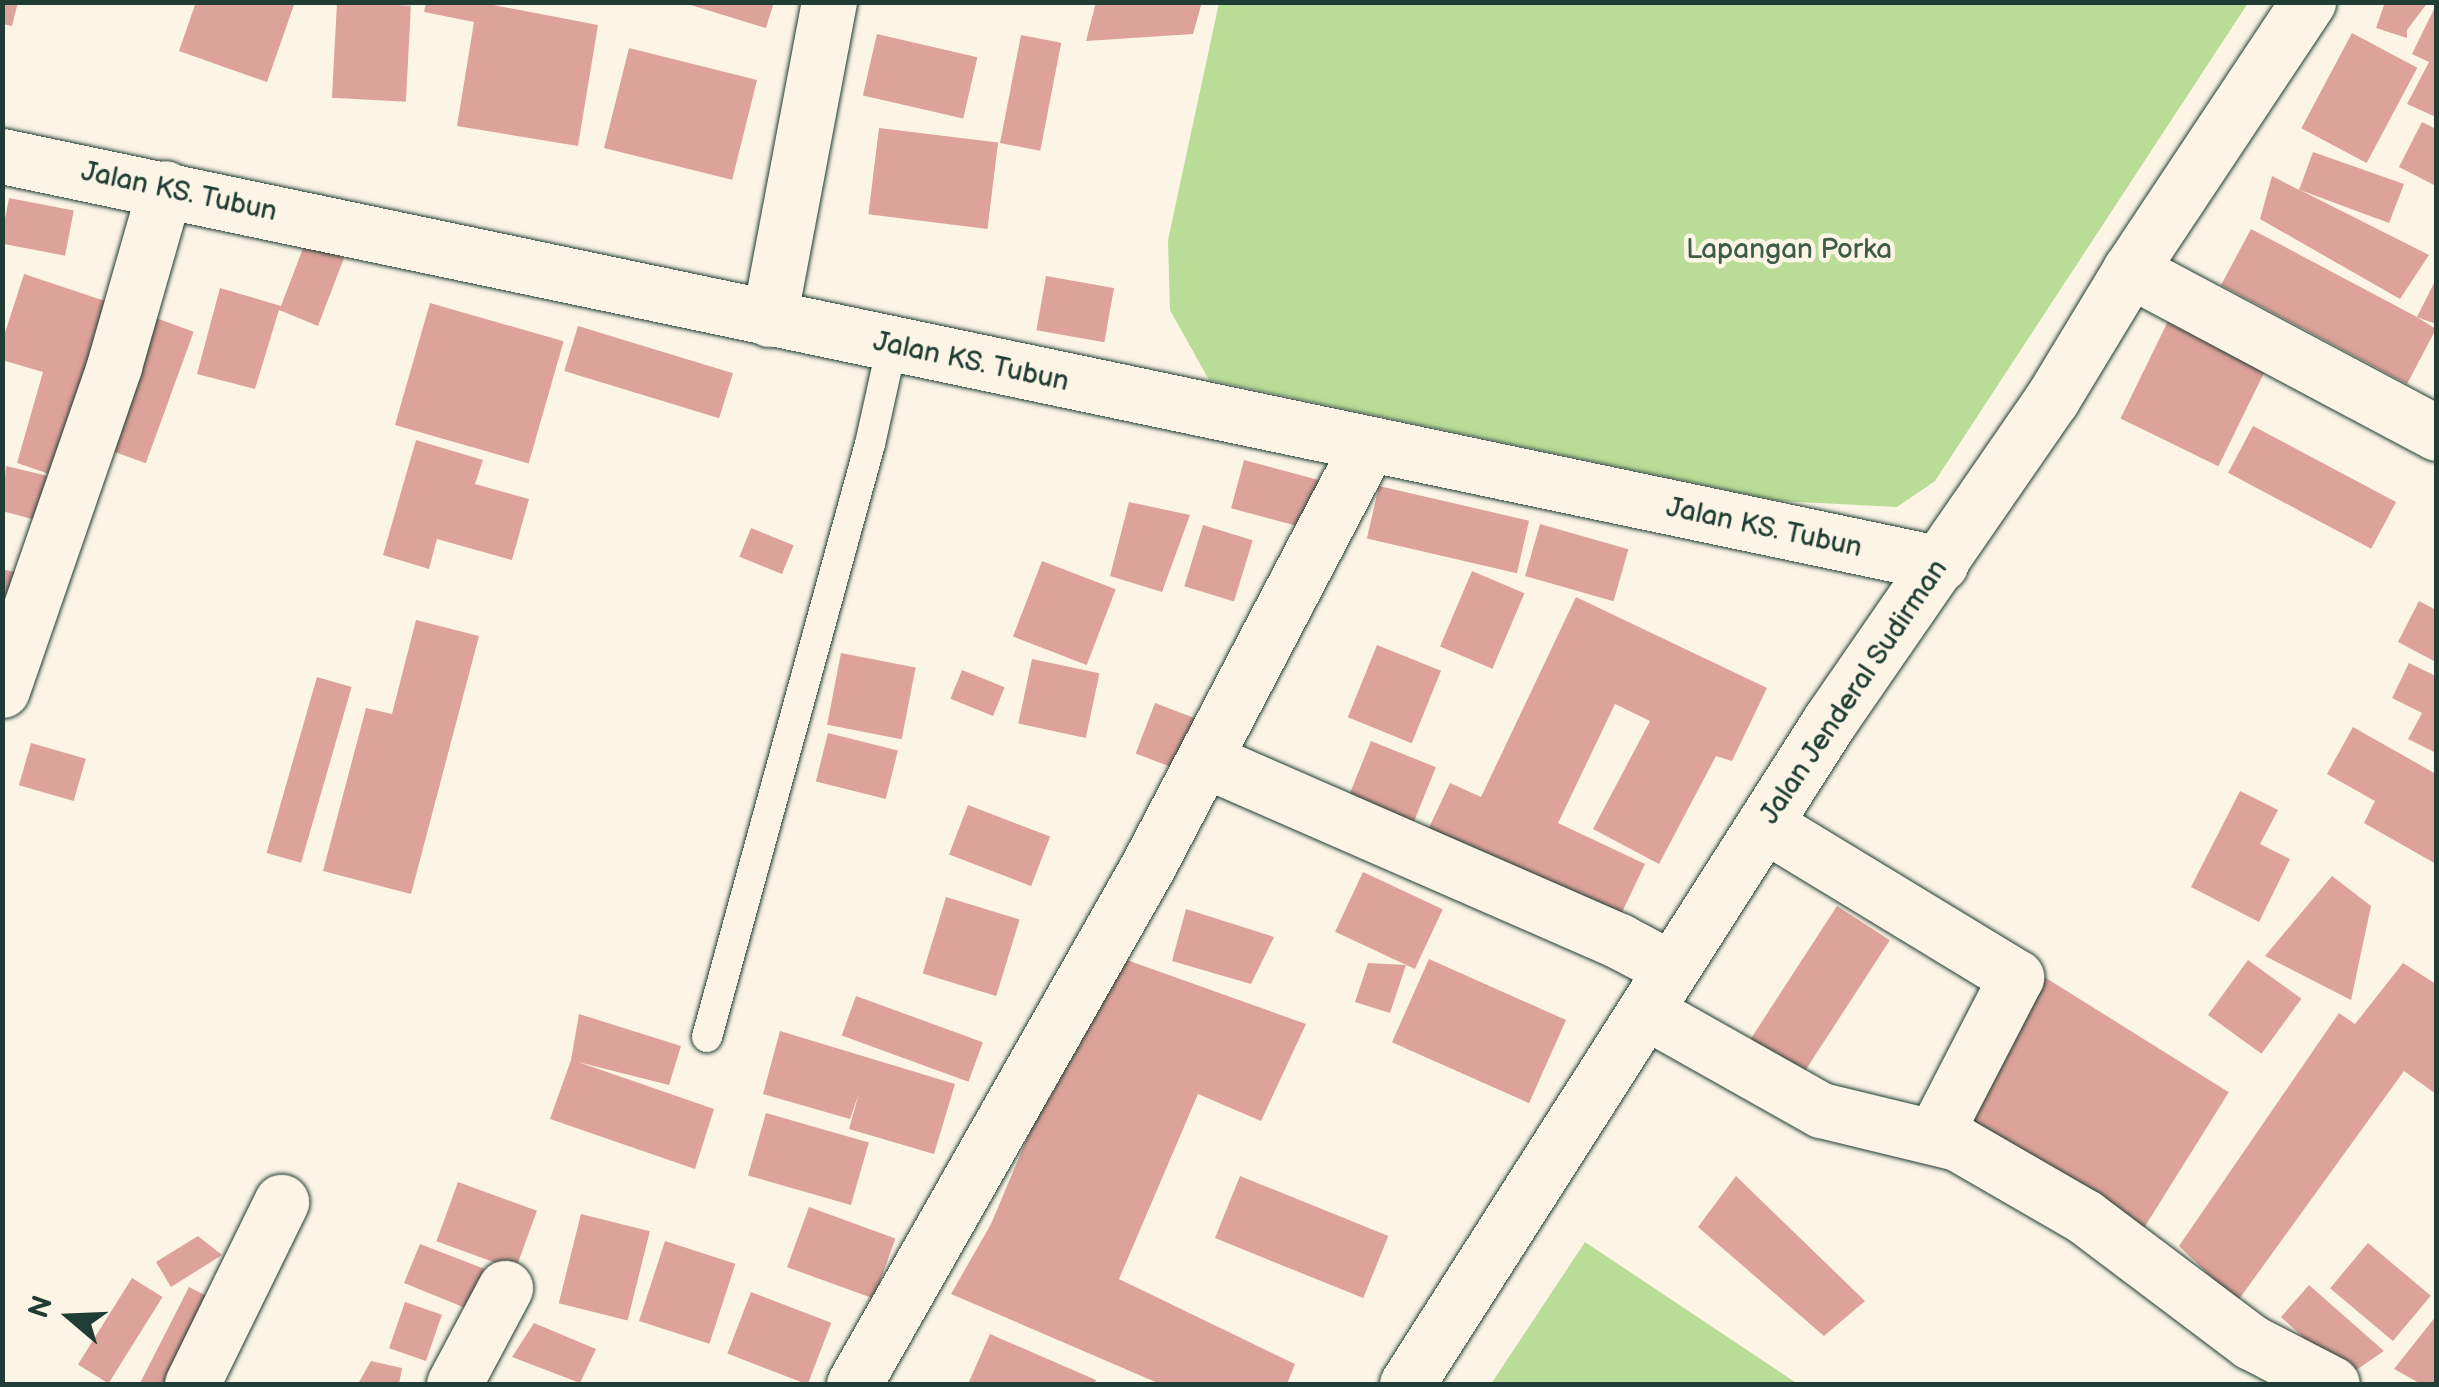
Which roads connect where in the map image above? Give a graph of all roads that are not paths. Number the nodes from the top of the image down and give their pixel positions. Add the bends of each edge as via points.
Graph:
1 (829, 2) edge
2 (2308, 2) edge
3 (2, 156) edge
4 (164, 188) junction
5 (2130, 270) junction
6 (769, 319) junction
7 (892, 345) junction
8 (2436, 432) edge
9 (1368, 446) junction
10 (1941, 564) junction
11 (2, 690) edge
12 (1205, 760) junction
13 (1764, 824) junction
14 (1658, 989) junction
15 (708, 1037) dead end
16 (1934, 1136) junction
17 (281, 1202) dead end
18 (505, 1288) dead end
19 (192, 1384) edge
20 (454, 1384) edge
21 (854, 1384) edge
22 (1407, 1384) edge
23 (2332, 1384) edge

1 - 6 street
2 - 5 street, Jalan Jenderal Sudirman
3 - 4 street, Jalan KS. Tubun
4 - 6 street, Jalan KS. Tubun
4 - 11 street via 114,366
5 - 8 street
5 - 10 street, Jalan Jenderal Sudirman
6 - 7 street, Jalan KS. Tubun
7 - 9 street, Jalan KS. Tubun
7 - 15 lane
9 - 10 street, Jalan KS. Tubun
9 - 12 street
10 - 13 street, Jalan Jenderal Sudirman
12 - 14 street via 1619,941
12 - 21 street
13 - 14 street, Jalan Jenderal Sudirman
13 - 16 street via 2016,977
14 - 16 street via 1821,1110
14 - 22 street, Jalan Jenderal Sudirman
16 - 23 street via 1957,1142 2085,1217 2251,1342
17 - 19 street
18 - 20 street

